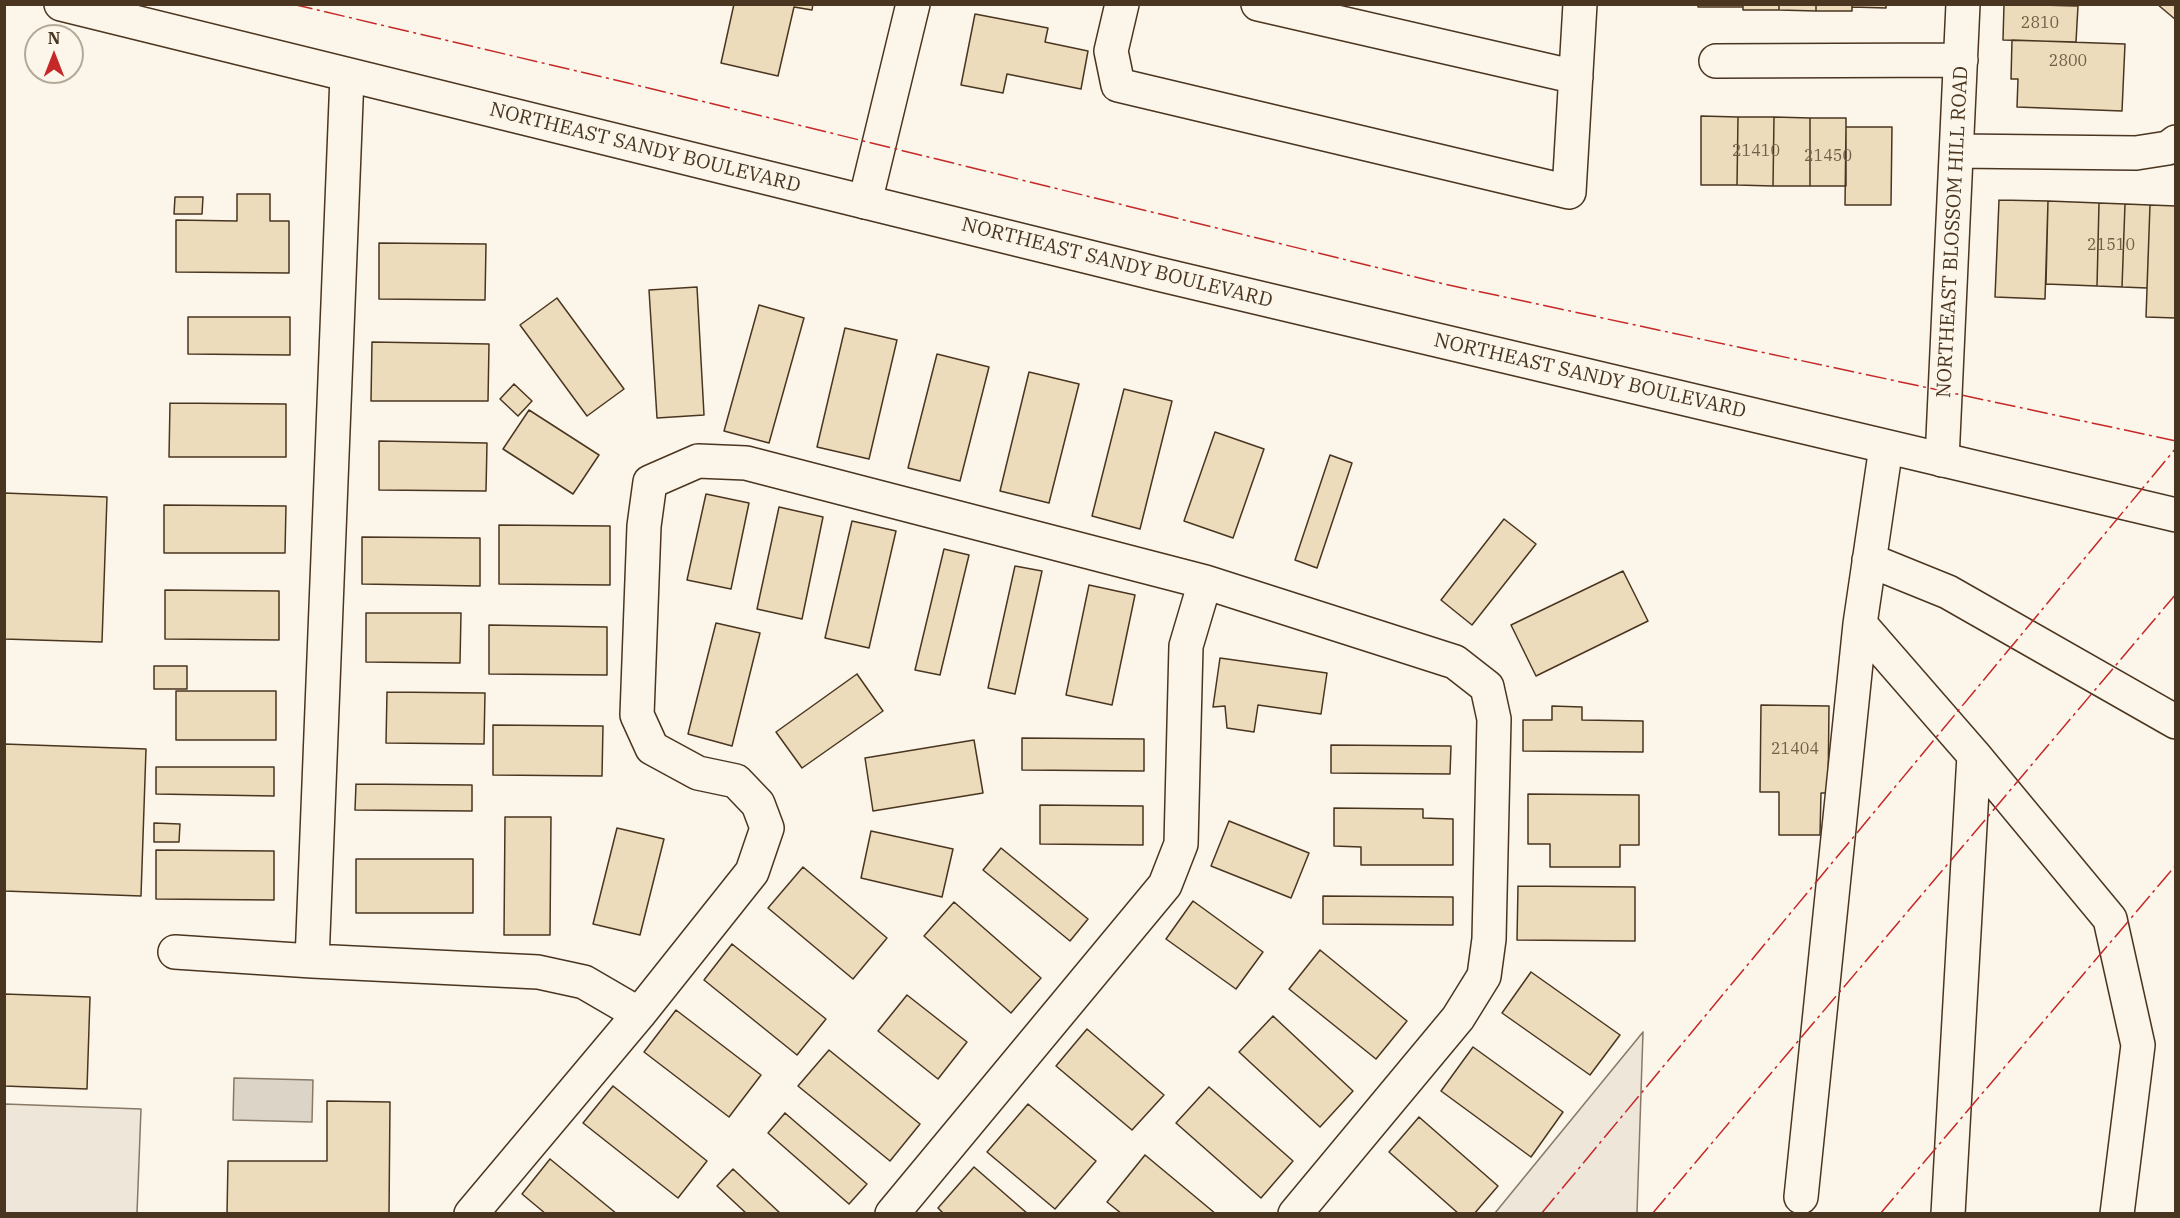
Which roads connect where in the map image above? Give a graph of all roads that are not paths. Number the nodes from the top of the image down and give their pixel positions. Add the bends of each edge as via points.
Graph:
1 (61, 4) edge
2 (913, 4) edge
3 (1122, 4) edge
4 (1258, 4) edge
5 (1580, 4) edge
6 (1963, 4) edge
7 (1961, 60) junction
8 (1716, 61) dead end
9 (347, 76) junction
10 (1576, 77) junction
11 (2175, 142) edge
12 (1957, 151) junction
13 (865, 202) junction
14 (1886, 447) junction
15 (1942, 460) junction
16 (2175, 515) edge
17 (1869, 560) junction
18 (1205, 582) junction
19 (1860, 624) junction
20 (2175, 722) edge
21 (1974, 755) junction
22 (175, 952) dead end
23 (312, 961) junction
24 (639, 1014) junction
25 (1801, 1197) dead end
26 (471, 1214) edge
27 (892, 1214) edge
28 (1295, 1214) edge
29 (1948, 1214) edge
30 (2117, 1214) edge

1 - 9 main road, NORTHEAST SANDY BOULEVARD
2 - 13 main road
3 - 10 main road via 1112,51 1118,84 1569,192
4 - 10 main road
5 - 10 main road
6 - 7 main road, NORTHEAST BLOSSOM HILL ROAD
7 - 8 main road
7 - 12 main road, NORTHEAST BLOSSOM HILL ROAD
9 - 13 main road, NORTHEAST SANDY BOULEVARD
9 - 23 main road
11 - 12 main road via 2168,148 2136,153
12 - 15 main road, NORTHEAST BLOSSOM HILL ROAD
13 - 14 main road, NORTHEAST SANDY BOULEVARD
14 - 15 main road, NORTHEAST SANDY BOULEVARD
14 - 17 main road
15 - 16 main road, NORTHEAST SANDY BOULEVARD
17 - 19 main road
17 - 20 main road via 1948,592
18 - 24 main road via 746,463 698,461 650,482 644,526 637,715 652,748 698,773 736,781 758,804 767,828 752,872
18 - 27 main road via 1186,646 1181,844 1165,885
18 - 28 main road via 1455,662 1487,687 1494,719 1489,939 1484,976 1458,1018
19 - 21 main road
19 - 25 main road
21 - 29 main road
21 - 30 main road via 2110,919 2138,1045
22 - 23 main road
23 - 24 main road via 538,972 584,982
24 - 26 main road

